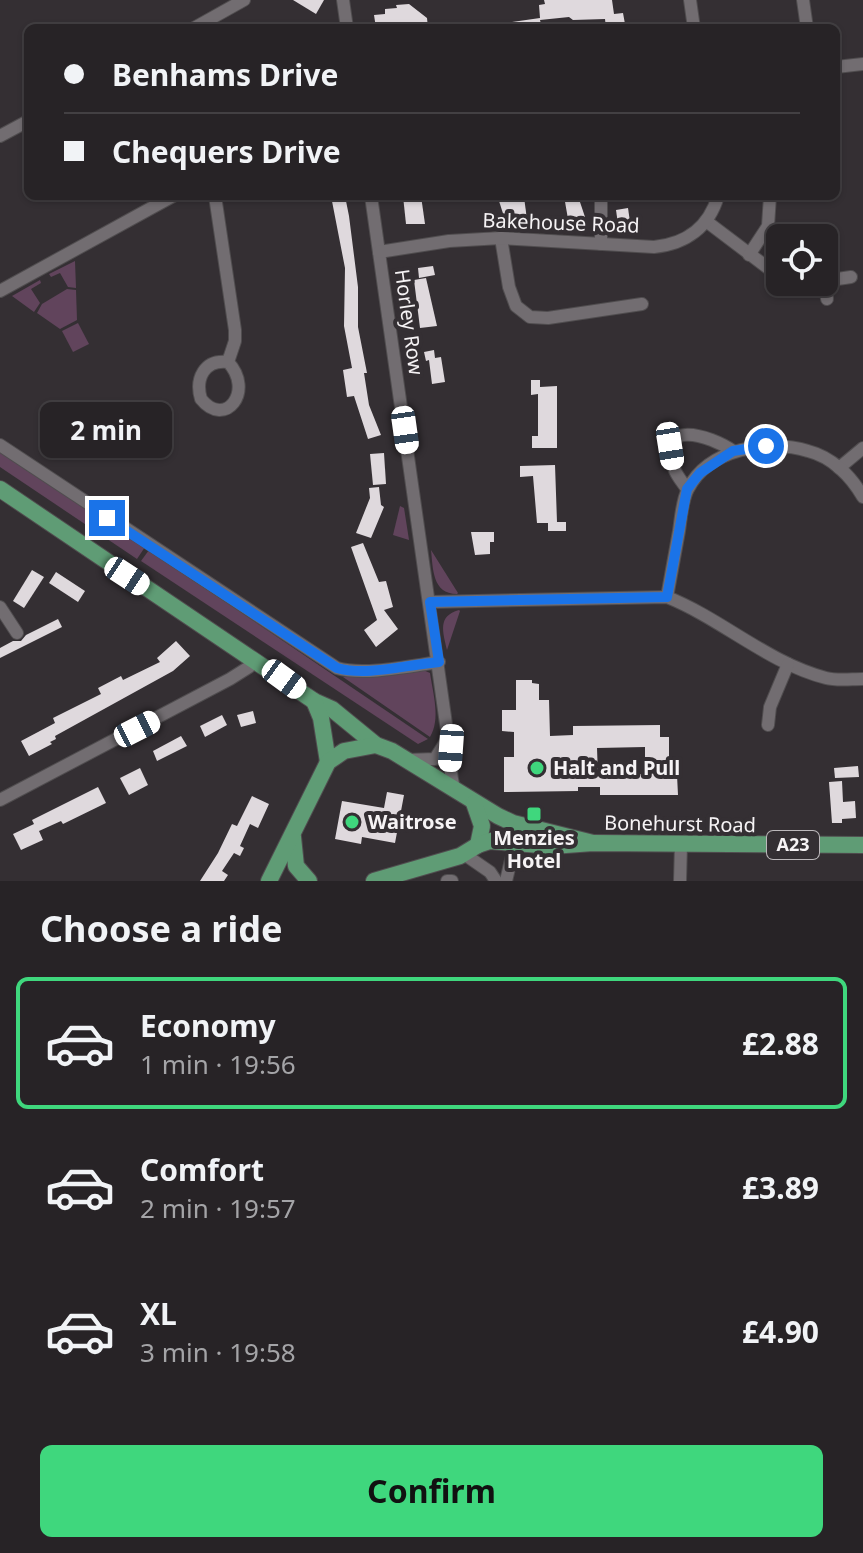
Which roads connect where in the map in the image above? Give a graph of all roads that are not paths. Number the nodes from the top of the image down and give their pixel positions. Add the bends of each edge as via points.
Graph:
1 (244, 0) edge
2 (343, 0) edge
3 (690, 0) edge
4 (803, 0) edge
5 (201, 24) edge
6 (346, 24) edge
7 (693, 24) edge
8 (806, 24) edge
9 (861, 64) edge
10 (840, 67) edge
11 (24, 123) edge
12 (0, 136) edge
13 (166, 200) edge
14 (216, 200) edge
15 (372, 200) edge
16 (601, 200) edge
17 (716, 200) edge
18 (770, 200) edge
19 (706, 221) junction
20 (501, 238) junction
21 (601, 244) junction
22 (379, 252) junction
23 (749, 255) junction
24 (766, 267) edge
25 (851, 277) dead end
26 (838, 279) edge
27 (0, 291) edge
28 (826, 296) edge
29 (827, 299) dead end
30 (642, 304) dead end
31 (228, 362) dead end
32 (0, 445) edge
33 (863, 448) edge
34 (733, 451) junction
35 (839, 468) junction
36 (687, 489) junction
37 (1, 492) edge
38 (863, 497) edge
39 (667, 597) junction
40 (430, 602) junction
41 (0, 607) edge
42 (17, 633) dead end
43 (254, 659) junction
44 (439, 662) junction
45 (788, 664) junction
46 (863, 679) edge
47 (314, 701) junction
48 (768, 725) dead end
49 (448, 738) junction
50 (376, 745) junction
51 (407, 760) junction
52 (328, 762) junction
53 (456, 792) junction
54 (0, 800) edge
55 (474, 803) junction
56 (513, 823) junction
57 (293, 837) junction
58 (516, 842) junction
59 (593, 843) junction
60 (681, 844) junction
61 (863, 845) edge
62 (471, 850) junction
63 (269, 881) edge
64 (309, 881) edge
65 (374, 881) edge
66 (496, 881) edge
67 (506, 881) edge
68 (680, 881) edge

1 - 5 street
2 - 6 street
3 - 7 street
4 - 8 street
9 - 10 street
11 - 12 street
13 - 27 street
14 - 31 street via 235,330
15 - 22 street, Horley Row
16 - 21 street
17 - 19 street
18 - 23 street via 768,226
19 - 21 street, Bakehouse Road via 693,235 669,245
19 - 23 street
20 - 21 street, Bakehouse Road
20 - 22 street, Bakehouse Road
20 - 30 street via 509,287 516,306 530,317
22 - 40 street, Horley Row
23 - 24 street
25 - 26 street
28 - 29 street
32 - 44 street via 337,668
33 - 35 street
34 - 35 street via 766,446 807,450
34 - 36 street via 700,473
34 - 36 street via 685,432 676,437 670,446 674,468
35 - 38 street
36 - 39 street
37 - 43 main road, A23
39 - 40 street
39 - 45 street
40 - 44 street, Horley Row
41 - 42 street
43 - 47 main road, A23
43 - 54 street via 230,679
44 - 49 street, Horley Row
45 - 46 street via 829,679
45 - 48 street
47 - 50 main road, A23
47 - 52 main road
49 - 51 street via 435,759
49 - 53 street, Horley Row via 450,780
50 - 51 main road, A23
50 - 52 main road via 358,746
51 - 53 main road, A23
52 - 57 main road
53 - 55 main road, A23
55 - 56 main road, Bonehurst Road / A23
55 - 62 main road via 482,826
56 - 58 street
56 - 59 main road, Bonehurst Road / A23
57 - 63 main road
57 - 64 main road via 296,866
58 - 59 main road, Bonehurst Road / A23
58 - 62 main road, Bonehurst Road / A23 via 495,840
58 - 67 street
59 - 60 main road, Bonehurst Road / A23
60 - 61 main road, Bonehurst Road / A23
60 - 68 street
62 - 65 main road, A23
62 - 66 street

